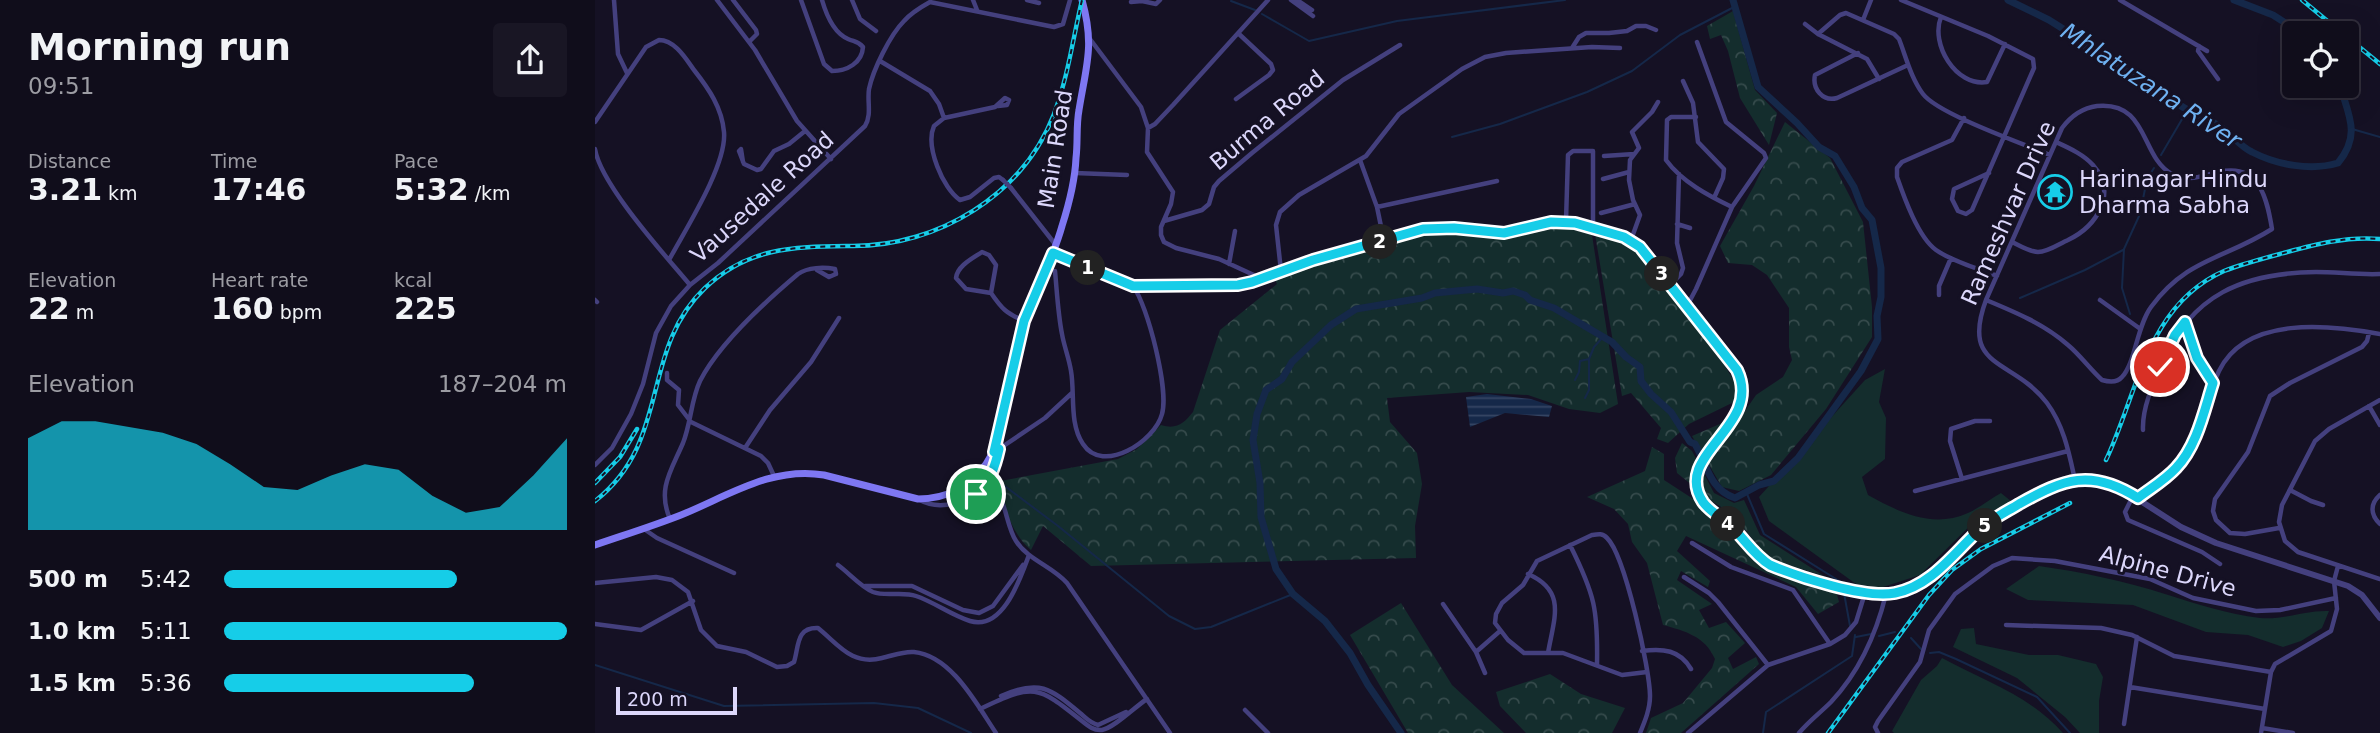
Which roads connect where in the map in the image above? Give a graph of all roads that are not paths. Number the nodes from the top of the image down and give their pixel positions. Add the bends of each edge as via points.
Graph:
1 (614, 0) edge
2 (717, 0) edge
3 (733, 0) edge
4 (801, 0) edge
5 (822, 0) edge
6 (852, 0) edge
7 (973, 0) edge
8 (1027, 0) edge
9 (1069, 0) edge
10 (1081, 0) edge
11 (1160, 0) edge
12 (1268, 0) edge
13 (1291, 0) edge
14 (1297, 0) edge
15 (1871, 0) edge
16 (1901, 0) edge
17 (2120, 0) edge
18 (928, 1) edge
19 (1131, 2) dead end
20 (1039, 3) dead end
21 (977, 10) junction
22 (1941, 17) junction
23 (1863, 20) junction
24 (1805, 24) dead end
25 (1656, 30) dead end
26 (876, 31) dead end
27 (1238, 34) junction
28 (1818, 34) junction
29 (1090, 40) junction
30 (749, 42) junction
31 (1697, 42) dead end
32 (2005, 44) junction
33 (1401, 45) dead end
34 (2199, 46) junction
35 (1620, 48) dead end
36 (1572, 49) junction
37 (2207, 51) dead end
38 (1857, 53) junction
39 (880, 61) junction
40 (1908, 65) junction
41 (627, 73) junction
42 (1879, 79) junction
43 (2218, 79) dead end
44 (1683, 81) dead end
45 (1236, 99) dead end
46 (1658, 102) dead end
47 (998, 106) dead end
48 (1696, 117) junction
49 (944, 118) junction
50 (1964, 118) junction
51 (595, 122) edge
52 (1148, 128) junction
53 (805, 131) junction
54 (2004, 136) junction
55 (2056, 142) junction
56 (595, 149) edge
57 (1634, 154) junction
58 (2050, 155) junction
59 (1604, 156) dead end
60 (831, 159) junction
61 (1360, 160) junction
62 (743, 162) dead end
63 (1629, 172) junction
64 (1075, 173) junction
65 (1989, 173) junction
66 (1679, 174) junction
67 (1127, 175) dead end
68 (1602, 178) dead end
69 (1497, 181) dead end
70 (1714, 198) junction
71 (1635, 204) junction
72 (1377, 207) junction
73 (1733, 207) junction
74 (1601, 212) dead end
75 (1164, 221) junction
76 (1566, 222) junction
77 (1677, 224) junction
78 (1593, 228) junction
79 (1690, 228) dead end
80 (1235, 231) dead end
81 (1630, 240) junction
82 (1384, 241) junction
83 (2012, 242) junction
84 (1055, 249) junction
85 (1951, 258) junction
86 (669, 260) junction
87 (1229, 264) junction
88 (817, 270) dead end
89 (1055, 271) dead end
90 (1280, 271) junction
91 (2380, 274) edge
92 (1997, 276) junction
93 (1259, 280) junction
94 (690, 285) junction
95 (1670, 285) junction
96 (1133, 286) junction
97 (991, 293) junction
98 (1938, 295) dead end
99 (1986, 300) junction
100 (2100, 300) dead end
101 (1687, 306) junction
102 (839, 318) dead end
103 (1024, 321) junction
104 (2185, 322) junction
105 (2140, 328) junction
106 (2369, 332) junction
107 (2380, 334) edge
108 (667, 373) dead end
109 (2213, 383) junction
110 (1072, 392) junction
111 (2380, 400) edge
112 (2369, 406) junction
113 (1990, 421) dead end
114 (691, 422) junction
115 (2380, 425) edge
116 (2143, 430) dead end
117 (745, 448) junction
118 (996, 450) junction
119 (2069, 451) junction
120 (595, 464) edge
121 (774, 476) junction
122 (1962, 479) junction
123 (2075, 480) junction
124 (988, 482) junction
125 (2290, 490) junction
126 (1915, 491) dead end
127 (2380, 495) edge
128 (2136, 497) junction
129 (918, 499) junction
130 (2323, 505) dead end
131 (670, 519) junction
132 (2380, 524) edge
133 (643, 528) junction
134 (2279, 528) junction
135 (1692, 543) dead end
136 (595, 545) edge
137 (1570, 545) junction
138 (1029, 555) junction
139 (1026, 562) junction
140 (2220, 564) dead end
141 (838, 565) dead end
142 (2338, 566) junction
143 (734, 573) dead end
144 (1528, 574) junction
145 (1684, 577) dead end
146 (2380, 579) edge
147 (2334, 581) junction
148 (595, 583) edge
149 (864, 586) junction
150 (1865, 593) junction
151 (1886, 594) junction
152 (2336, 598) junction
153 (693, 601) junction
154 (1443, 604) dead end
155 (2380, 618) edge
156 (595, 624) edge
157 (2006, 625) dead end
158 (1500, 631) junction
159 (2137, 637) junction
160 (1831, 644) junction
161 (1642, 651) junction
162 (1476, 652) junction
163 (1548, 653) junction
164 (1597, 665) junction
165 (1768, 665) junction
166 (1691, 669) dead end
167 (1647, 672) junction
168 (2271, 672) junction
169 (1485, 673) dead end
170 (2130, 687) junction
171 (1147, 699) junction
172 (979, 709) junction
173 (2265, 709) junction
174 (1245, 710) dead end
175 (2124, 724) dead end
176 (2262, 731) edge
177 (996, 733) edge
178 (1170, 733) edge
179 (1268, 733) edge
180 (1640, 733) edge
181 (1688, 733) edge
182 (1799, 733) edge
183 (1878, 733) edge
184 (2293, 733) edge

1 - 41 street via 618,54
2 - 30 street
3 - 30 street via 757,32
4 - 5 street via 824,64 832,71 845,70 860,57 863,47 839,33
6 - 26 street via 860,19
7 - 21 street
8 - 20 street
9 - 21 street, Vausedale Road via 1063,24 1054,27
10 - 29 main road, Main Road
11 - 19 street via 1156,4
12 - 27 street
13 - 14 street via 1312,13
15 - 23 street
16 - 22 street
17 - 34 street
18 - 21 street, Vausedale Road
18 - 39 street, Vausedale Road via 901,23
22 - 32 street
22 - 32 street via 1939,38 1952,67 1962,76 1987,82
23 - 28 street via 1844,13
23 - 40 street via 1896,36
24 - 28 street
25 - 36 street via 1636,26 1586,33
27 - 45 street via 1273,69
27 - 52 street
28 - 38 street
29 - 52 street via 1141,107
29 - 64 main road, Main Road via 1078,115
30 - 53 street
31 - 73 street via 1726,122 1766,158
32 - 54 street via 2031,56 2035,65
33 - 75 street, Burma Road via 1343,80 1252,153 1216,185 1202,210
34 - 37 street
34 - 43 street
35 - 36 street
36 - 61 street via 1506,53 1478,60 1408,106
38 - 42 street via 1869,60
38 - 42 street via 1817,73 1814,84 1823,98 1837,98
39 - 49 street via 933,94
39 - 60 street, Vausedale Road via 871,82 868,122
40 - 42 street
40 - 50 street via 1930,102
41 - 51 street
41 - 86 street via 650,43 668,41 708,89 723,124 716,169
44 - 48 street
46 - 57 street via 1632,130 1639,145
47 - 49 street
48 - 66 street via 1667,120 1665,157
48 - 70 street via 1700,146 1724,169
49 - 84 street, bridge via 933,127 931,142 940,175 954,196 967,200 999,177
50 - 54 street
50 - 85 street via 1952,140 1902,162 1896,172 1926,240
52 - 75 street via 1147,152 1173,192
53 - 60 street
53 - 62 street via 774,151 761,169
54 - 58 street
54 - 65 street
55 - 58 street, Rameshvar Drive
55 - 83 street via 2085,157 2096,169 2103,188 2099,214 2080,234 2042,251
55 - 105 street, Rameshvar Drive via 2067,122 2084,109 2105,106 2122,110 2139,123 2158,161 2172,174 2192,179 2235,170 2253,178 2266,196 2272,229 2183,273 2150,308
56 - 86 street via 610,184
57 - 59 street
57 - 63 street
58 - 83 street, Rameshvar Drive
60 - 94 street, Vausedale Road
61 - 72 street
61 - 90 street via 1299,195 1280,212 1276,225
63 - 68 street
63 - 71 street
64 - 67 street
64 - 84 main road, Main Road
65 - 65 street via 1971,212 1958,211 1952,199 1954,189
66 - 70 street
66 - 77 street
69 - 72 street
70 - 73 street
71 - 74 street
71 - 81 street via 1640,215
72 - 82 street
73 - 101 street
75 - 87 street via 1161,235 1166,244
76 - 78 street
76 - 78 street via 1568,155 1593,151
76 - 82 street via 1504,233 1423,229
77 - 79 street
77 - 95 street via 1677,250 1683,268
78 - 81 street
80 - 87 street
81 - 95 street
82 - 90 street
83 - 92 street, Rameshvar Drive
84 - 96 street
84 - 103 main road, Main Road
85 - 92 street
85 - 98 street
86 - 94 street
87 - 93 street
88 - 114 street via 806,269 794,278 721,350 700,382
89 - 110 street
90 - 93 street
91 - 104 street via 2307,272 2252,281 2225,290
92 - 99 street, Rameshvar Drive
93 - 96 street
94 - 120 street, Vausedale Road via 664,314 631,414 612,447
95 - 101 street
96 - 110 street via 1146,312 1160,376 1163,402 1159,421 1132,448 1099,456 1079,437
97 - 97 street via 965,289 956,278 957,271 982,252 996,265
97 - 103 street via 1002,309
99 - 105 street via 2052,332 2106,381 2125,374
99 - 119 street, Rameshvar Drive via 1978,328 1982,348 2039,393 2058,421
100 - 105 street
101 - 150 street via 1737,370 1743,392 1740,408 1699,468 1701,499 1763,561
102 - 117 street
103 - 118 main road, Main Road
104 - 109 street via 2197,358
104 - 116 street via 2160,367
106 - 107 street
106 - 109 street via 2316,327 2257,335 2226,358
106 - 134 street via 2362,347 2270,396 2248,452 2215,499 2214,516 2229,533
108 - 114 street via 667,380 679,390 679,408
109 - 128 street via 2187,454 2175,469
110 - 118 street via 1045,418
111 - 112 street
112 - 115 street
112 - 125 street via 2315,442
113 - 122 street via 1951,429 1950,441
114 - 117 street
114 - 131 street via 664,492
117 - 121 street via 766,460
118 - 124 street, Main Road
118 - 129 main road, Main Road via 963,487 943,496
119 - 122 street
119 - 123 street, Rameshvar Drive
121 - 129 main road, Main Road via 808,473
121 - 131 main road, Main Road
122 - 126 street
123 - 128 street via 2105,482
123 - 151 street via 2054,486 1990,522 1922,582
124 - 129 street, Main Road via 959,502 935,505
124 - 138 street via 996,490 1015,540
125 - 130 street
125 - 134 street via 2280,511
127 - 132 street via 2372,508
128 - 140 street via 2125,512 2128,520
128 - 147 street via 2216,543
131 - 133 main road, Main Road
133 - 136 main road, Main Road
133 - 143 street
134 - 142 street via 2293,550
135 - 160 street via 1731,567 1793,590
137 - 144 street via 1537,561
137 - 161 street via 1597,534 1607,538 1627,580
137 - 164 street via 1594,598
138 - 139 street
138 - 171 street via 1062,578
139 - 149 street via 993,606 979,613 912,586
139 - 149 street via 1000,611 983,622 915,595 875,592
141 - 149 street
142 - 146 street
142 - 147 street
144 - 158 street via 1500,606 1495,620
144 - 163 street via 1547,584 1554,596
145 - 165 street via 1718,602
147 - 152 street
147 - 155 street via 2362,595
148 - 153 street via 662,577 685,588
150 - 151 street
150 - 160 street via 1851,629
151 - 182 street via 1877,630 1857,668 1830,704
152 - 168 street via 2331,631 2275,664
152 - 183 street, Alpine Drive via 2256,611 2193,598 2150,579 2055,561 2012,558 1955,594 1929,630 1920,662 1878,721
153 - 156 street via 641,630
153 - 172 street via 705,636 725,649 746,652 777,667 787,666 794,662 803,632 818,628 862,660 910,651 933,659 950,671
154 - 162 street
157 - 159 street via 2093,626
158 - 162 street
158 - 163 street via 1521,652
159 - 168 street via 2174,656
159 - 170 street
160 - 165 street
161 - 166 street via 1675,653
161 - 167 street
162 - 169 street
163 - 164 street via 1563,653
164 - 167 street via 1622,675
165 - 181 street
167 - 180 street via 1649,701
168 - 173 street
170 - 173 street
170 - 175 street
171 - 172 street via 1095,724 1052,691 1033,686
171 - 178 street
172 - 177 street
173 - 176 street
174 - 179 street
176 - 184 street

